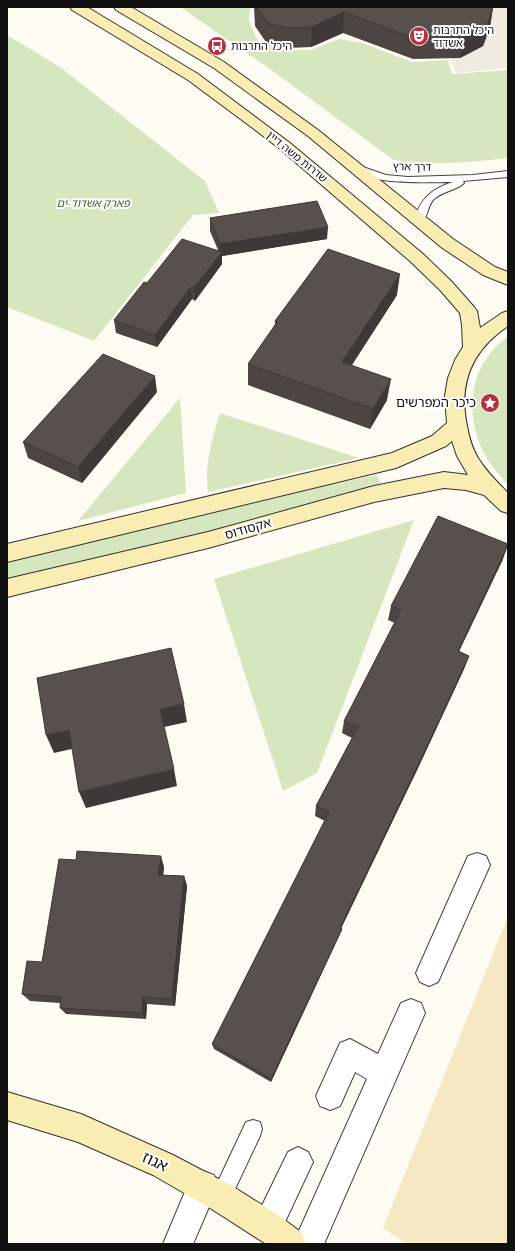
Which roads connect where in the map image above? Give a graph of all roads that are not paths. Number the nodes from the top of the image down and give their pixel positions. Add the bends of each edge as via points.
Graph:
1 (77, 7) edge
2 (122, 7) edge
3 (353, 166) junction
4 (508, 174) edge
5 (473, 178) junction
6 (419, 220) junction
7 (508, 280) edge
8 (508, 317) edge
9 (472, 347) junction
10 (456, 426) junction
11 (489, 488) junction
12 (508, 506) edge
13 (7, 553) edge
14 (7, 588) edge
15 (477, 865) dead end
16 (429, 973) dead end
17 (411, 1013) dead end
18 (384, 1074) junction
19 (330, 1096) dead end
20 (7, 1106) edge
21 (253, 1129) dead end
22 (298, 1162) dead end
23 (212, 1191) junction
24 (267, 1226) junction
25 (178, 1244) edge
26 (291, 1244) edge
27 (308, 1244) edge

1 - 9 main road, שדרות משה דיין via 199,82 285,146 393,238 446,286 468,311
2 - 3 main road via 219,65 314,133
3 - 5 lane, דרך ארץ via 386,178
3 - 6 main road
4 - 5 lane, דרך ארץ
5 - 6 lane, דרך ארץ via 437,191 422,209
6 - 7 main road via 469,259
8 - 9 main road via 497,323
9 - 10 main road via 459,370 453,397
10 - 11 main road via 468,457
10 - 13 main road via 439,442 396,460
11 - 12 main road
11 - 14 main road, אקסודוס via 444,480 374,494 208,540
15 - 16 street
17 - 18 street
18 - 19 street via 350,1053
18 - 27 street
20 - 23 main road, אגוז via 81,1128 163,1165
21 - 23 lane
22 - 24 street
23 - 24 main road, אגוז
23 - 25 street
24 - 26 main road, אגוז

